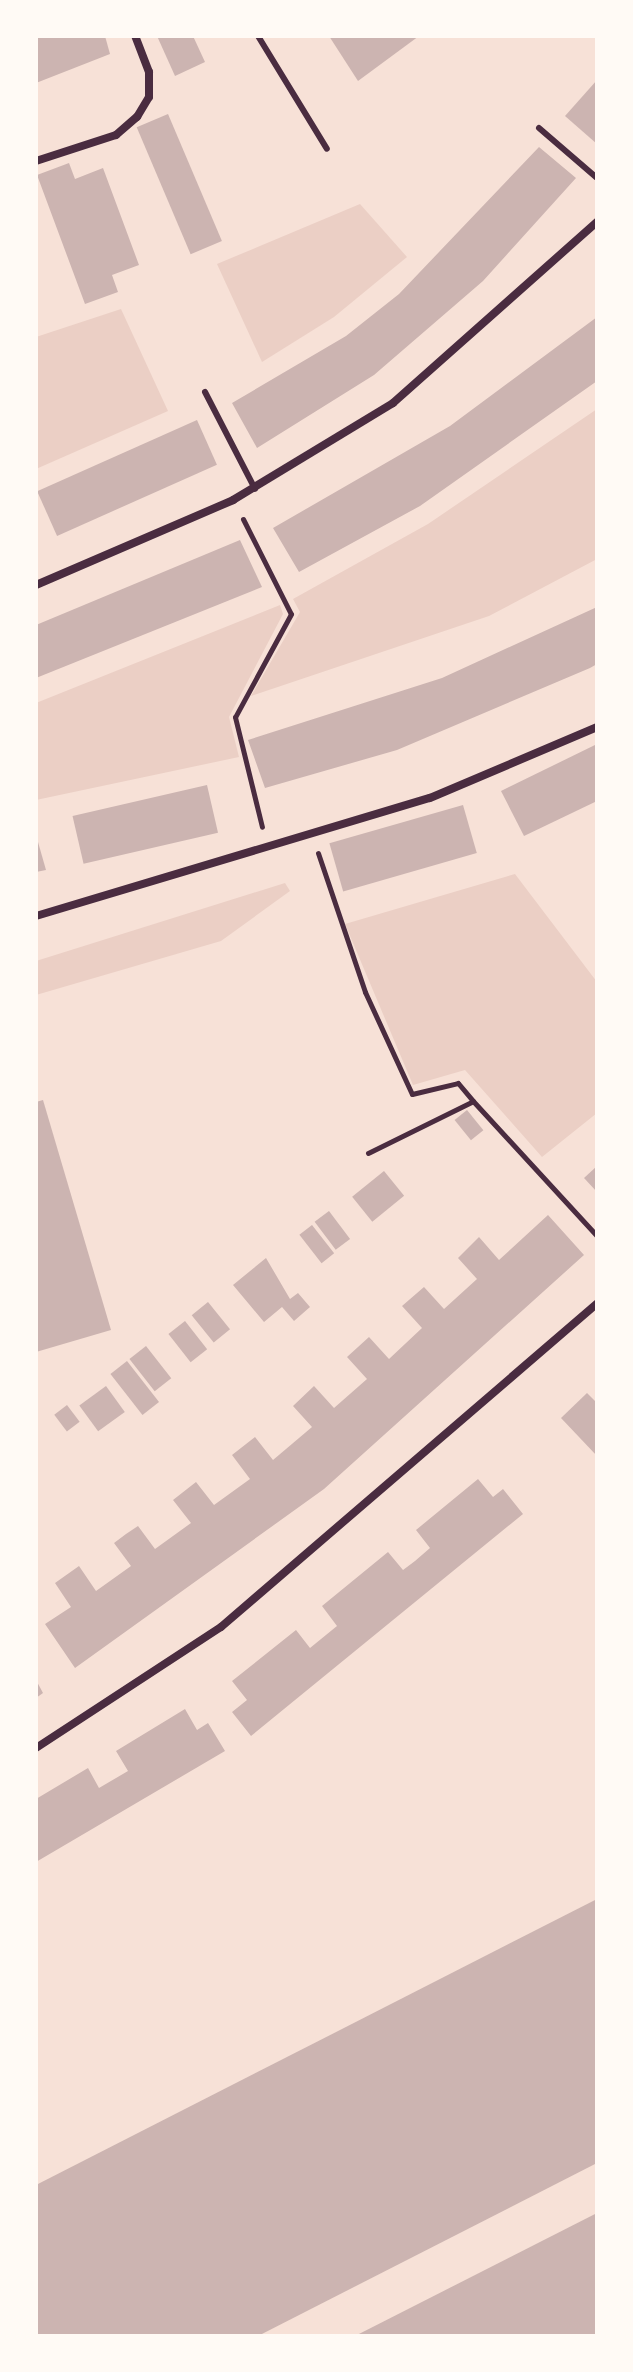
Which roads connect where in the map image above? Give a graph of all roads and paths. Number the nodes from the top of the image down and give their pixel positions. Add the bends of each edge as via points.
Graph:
1 (135, 36) edge
2 (258, 36) edge
3 (539, 128) dead end
4 (327, 149) dead end
5 (36, 161) edge
6 (597, 178) edge
7 (597, 222) edge
8 (205, 392) dead end
9 (255, 489) junction
10 (233, 500) junction
11 (36, 585) edge
12 (597, 727) edge
13 (313, 836) junction
14 (265, 851) junction
15 (36, 916) edge
16 (473, 1101) junction
17 (368, 1153) dead end
18 (597, 1236) edge
19 (597, 1304) edge
20 (36, 1748) edge

1 - 5 street via 149,72 149,97 137,117 116,135
2 - 4 lane
3 - 6 lane
7 - 9 street via 393,403
8 - 9 lane
9 - 10 street
10 - 11 street
10 - 14 path via 291,614 235,717
12 - 13 street via 430,798
13 - 14 street
13 - 16 path via 365,992 412,1094 458,1083
14 - 15 street
16 - 17 path
16 - 18 path
19 - 20 street via 221,1627

